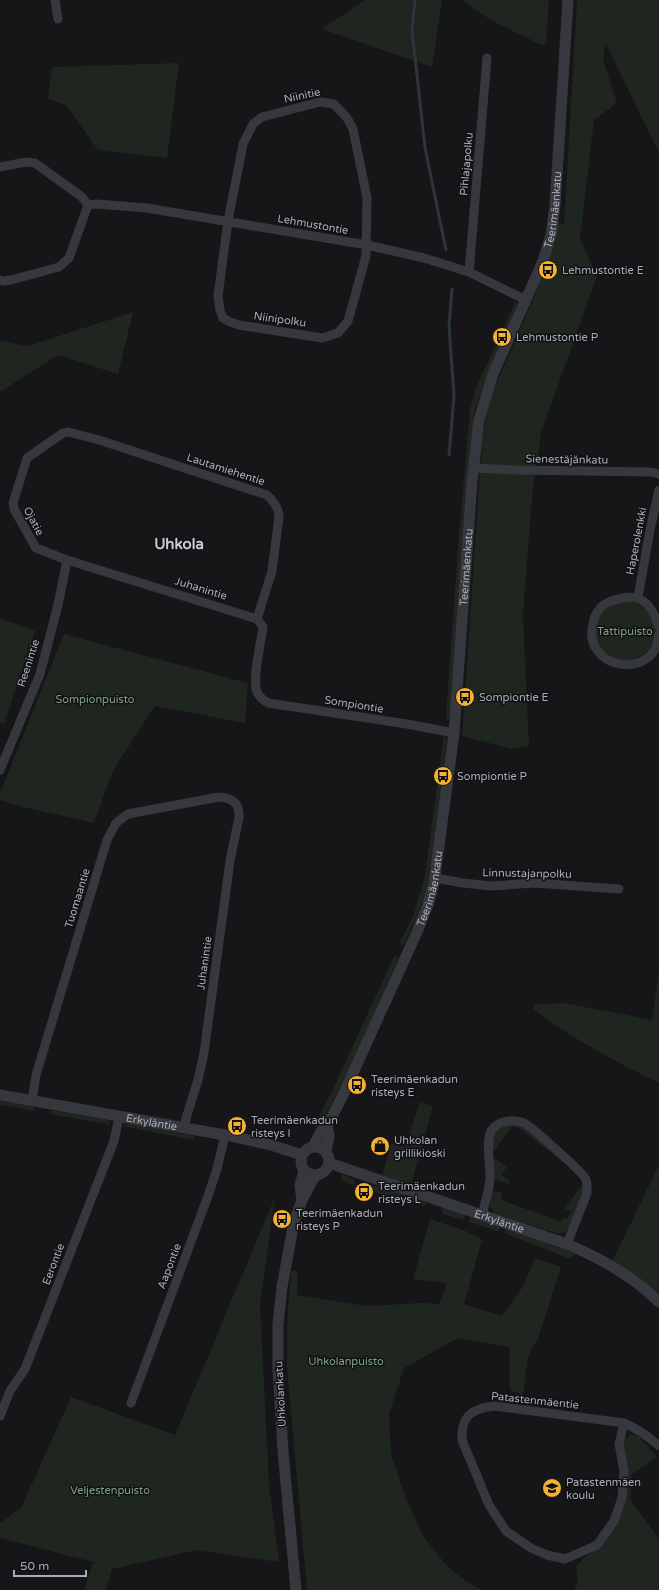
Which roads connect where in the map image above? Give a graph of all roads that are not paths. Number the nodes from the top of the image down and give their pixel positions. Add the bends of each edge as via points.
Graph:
1 (55, 0) edge
2 (568, 0) edge
3 (58, 19) dead end
4 (488, 58) dead end
5 (0, 167) edge
6 (88, 205) junction
7 (228, 221) junction
8 (367, 245) junction
9 (469, 272) junction
10 (0, 280) edge
11 (526, 300) junction
12 (99, 440) joint
13 (474, 468) junction
14 (659, 474) edge
15 (659, 490) edge
16 (67, 560) junction
17 (638, 597) junction
18 (257, 619) junction
19 (659, 627) edge
20 (659, 634) edge
21 (454, 734) junction
22 (0, 770) edge
23 (234, 801) joint
24 (435, 878) junction
25 (619, 889) dead end
26 (0, 1095) edge
27 (32, 1101) junction
28 (119, 1117) junction
29 (327, 1126) junction
30 (184, 1128) junction
31 (225, 1135) junction
32 (314, 1147) junction
33 (302, 1155) junction
34 (327, 1158) junction
35 (304, 1170) junction
36 (315, 1176) junction
37 (302, 1200) junction
38 (482, 1215) junction
39 (567, 1244) junction
40 (659, 1302) edge
41 (131, 1403) dead end
42 (0, 1416) edge
43 (624, 1423) junction
44 (659, 1446) edge
45 (296, 1590) edge

1 - 3 street
2 - 11 street, Teerimäenkatu via 551,235
4 - 9 street, Pihlajapolku
5 - 6 street via 26,162 35,163 82,197
6 - 7 street, Lehmustontie via 147,208
6 - 10 street via 69,258 65,262 59,267
7 - 8 street, Lehmustontie
7 - 8 street, Niinipolku via 218,296 223,318 238,325 322,338 338,333 348,321
7 - 8 street, Niinitie via 240,152 253,124 262,117 312,103 328,102 341,110 353,129 367,198
8 - 9 street, Lehmustontie via 424,258
9 - 11 street, Lehmustontie
11 - 13 street, Teerimäenkatu via 486,394 479,420
12 - 16 street, Ojatie via 63,433 31,454 27,458 13,503 36,548
12 - 18 street, Lautamiehentie via 270,498 280,517 272,571
13 - 14 street, Sienestäjänkatu
13 - 21 street, Teerimäenkatu
15 - 17 street, Haperolenkki
16 - 18 street, Juhanintie
16 - 22 street, Reenintie via 40,674
17 - 19 street via 650,607
17 - 20 street via 627,596 607,603 599,609 591,629 592,640 597,650 614,664 630,665 642,662 652,653 659,640
18 - 21 street, Sompiontie via 262,627 256,690 262,700
21 - 24 street, Teerimäenkatu
23 - 27 street, Tuomaantie via 220,797 128,814 116,823 107,840 36,1075
23 - 30 street, Juhanintie via 239,810 239,817 230,861 204,1053
24 - 25 street, Linnustajanpolku via 483,885 534,883
24 - 29 street, Teerimäenkatu via 417,932
26 - 27 street, Erkyläntie
27 - 28 street, Erkyläntie
28 - 30 street, Erkyläntie
28 - 42 street, Eerontie via 114,1141 24,1369 10,1390
29 - 32 street, Teerimäenkatu via 320,1133
29 - 34 street, Teerimäenkatu
30 - 31 street, Erkyläntie
31 - 33 street, Erkyläntie
31 - 41 street, Aapontie via 208,1196
32 - 33 street
32 - 34 street via 322,1149
33 - 35 street via 301,1163
34 - 36 street via 324,1173
34 - 38 street, Erkyläntie
35 - 36 street
35 - 37 street, Uhkolankatu via 300,1185
36 - 37 street, Uhkolankatu
37 - 45 street, Uhkolankatu via 294,1222 278,1325 283,1450
38 - 39 street, Erkyläntie
38 - 39 street via 490,1180 491,1131 498,1124 508,1120 525,1124 578,1169 586,1179 587,1192
39 - 40 street, Erkyläntie via 592,1254
43 - 43 street, Patastenmäentie via 494,1406 479,1408 466,1419 462,1429 462,1440 489,1505 506,1531 531,1548 565,1559 597,1545 614,1521 622,1498 624,1470 619,1444
43 - 44 street, Patastenmäentie via 650,1437

